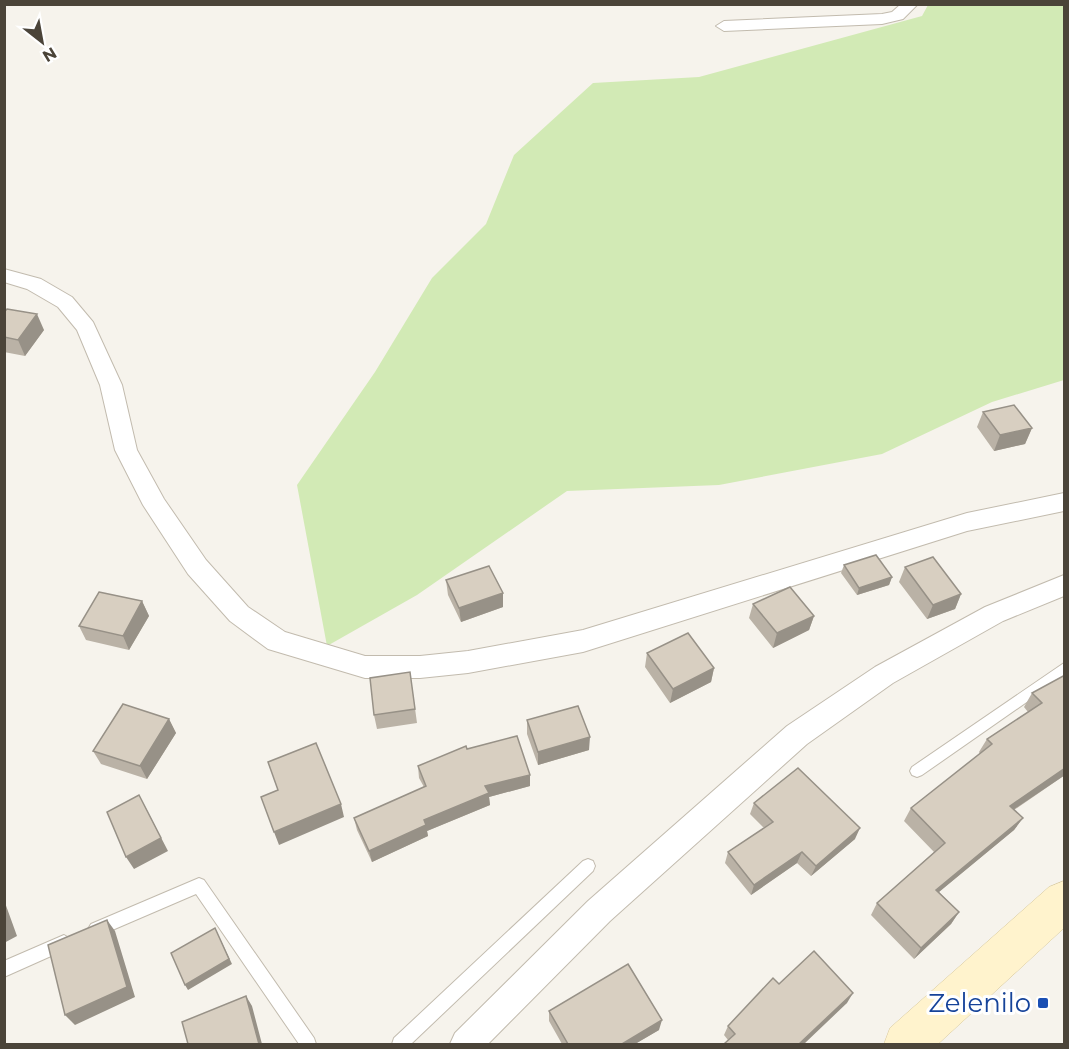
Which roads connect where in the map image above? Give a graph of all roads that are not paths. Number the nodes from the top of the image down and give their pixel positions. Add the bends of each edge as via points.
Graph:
1 (911, 4) edge
2 (724, 26) dead end
3 (4, 275) edge
4 (1065, 502) edge
5 (1065, 585) edge
6 (1065, 669) edge
7 (917, 771) dead end
8 (588, 866) dead end
9 (1065, 901) edge
10 (4, 969) edge
11 (309, 1044) edge
12 (399, 1044) edge
13 (466, 1044) edge
14 (906, 1044) edge

1 - 2 street via 897,16 882,19
3 - 4 street via 34,284 65,303 86,327 111,385 126,450 155,506 197,567 239,614 277,641 365,667 468,662 583,641 967,522
5 - 13 street via 994,614 894,670 797,735 599,911
6 - 7 lane
8 - 12 lane
9 - 14 main road
10 - 11 lane via 199,885

